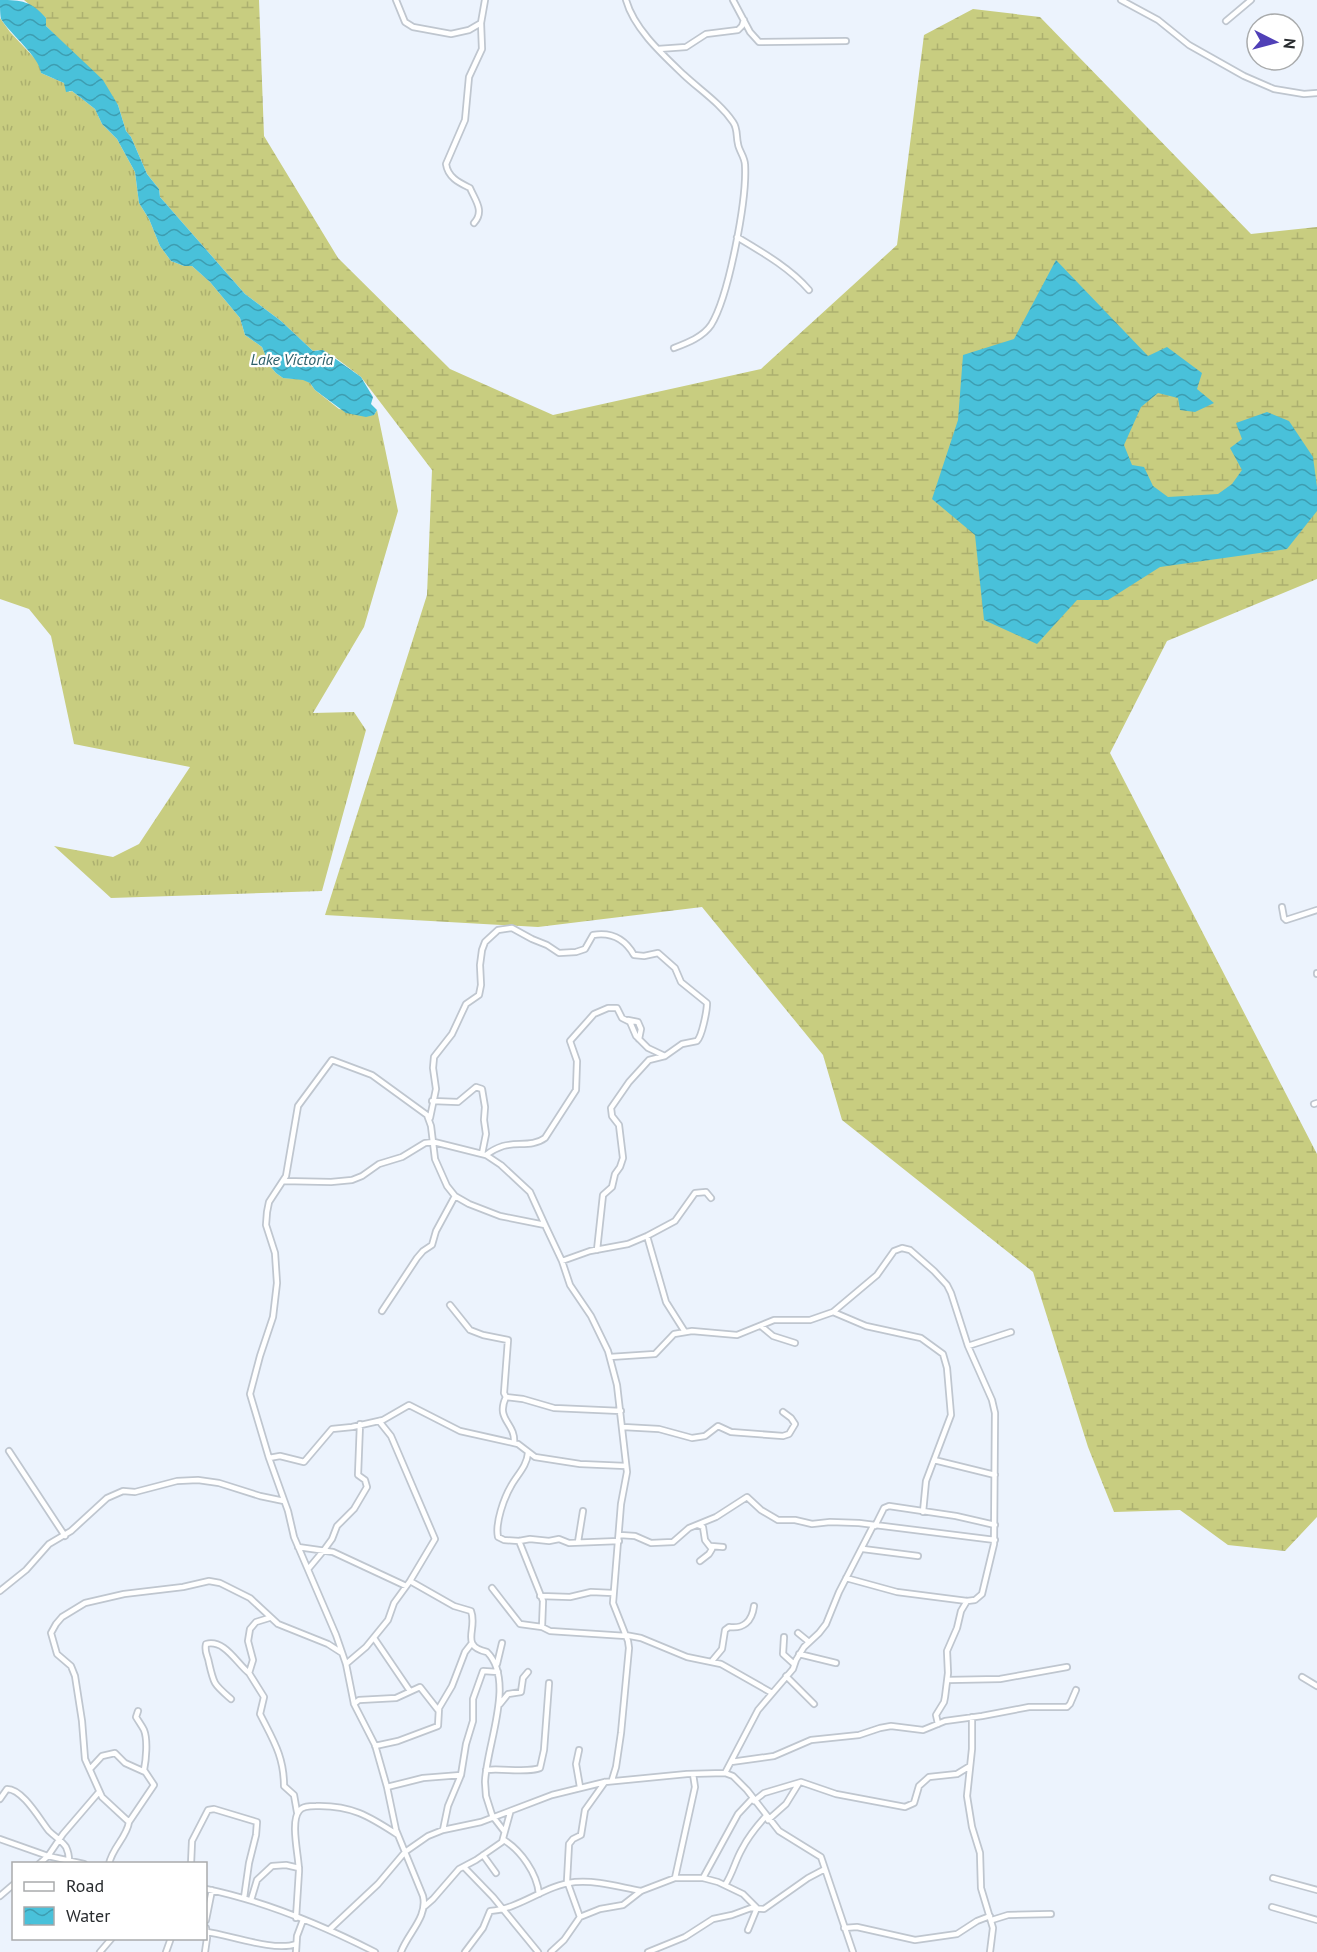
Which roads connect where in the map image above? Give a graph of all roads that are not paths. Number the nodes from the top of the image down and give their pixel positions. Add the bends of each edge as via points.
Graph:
1 (396, 0) edge
2 (485, 0) edge
3 (626, 0) edge
4 (733, 0) edge
5 (1120, 0) edge
6 (1251, 0) edge
7 (744, 20) junction
8 (1226, 21) dead end
9 (481, 24) junction
10 (846, 41) dead end
11 (658, 48) junction
12 (1317, 93) edge
13 (474, 223) dead end
14 (737, 237) junction
15 (809, 290) dead end
16 (674, 348) dead end
17 (1282, 908) dead end
18 (1317, 910) edge
19 (648, 1048) junction
20 (665, 1056) junction
21 (649, 1060) junction
22 (432, 1101) junction
23 (430, 1119) junction
24 (432, 1142) junction
25 (484, 1155) junction
26 (283, 1181) junction
27 (454, 1196) junction
28 (711, 1198) dead end
29 (545, 1225) junction
30 (647, 1236) junction
31 (597, 1250) junction
32 (562, 1261) junction
33 (450, 1305) dead end
34 (382, 1311) dead end
35 (834, 1312) junction
36 (761, 1326) junction
37 (685, 1332) junction
38 (1011, 1332) dead end
39 (795, 1342) dead end
40 (968, 1346) junction
41 (610, 1357) junction
42 (506, 1397) junction
43 (621, 1411) junction
44 (783, 1412) dead end
45 (379, 1421) junction
46 (360, 1425) junction
47 (623, 1427) junction
48 (514, 1443) junction
49 (9, 1451) dead end
50 (528, 1453) junction
51 (535, 1457) junction
52 (269, 1458) junction
53 (528, 1460) junction
54 (934, 1460) junction
55 (626, 1466) junction
56 (995, 1475) junction
57 (284, 1501) junction
58 (583, 1511) dead end
59 (923, 1512) junction
60 (698, 1525) junction
61 (995, 1525) junction
62 (874, 1526) junction
63 (620, 1535) junction
64 (65, 1536) junction
65 (995, 1540) junction
66 (521, 1541) junction
67 (620, 1541) junction
68 (578, 1542) junction
69 (711, 1546) junction
70 (298, 1547) junction
71 (723, 1547) dead end
72 (863, 1549) junction
73 (324, 1550) junction
74 (918, 1556) dead end
75 (700, 1561) dead end
76 (309, 1568) junction
77 (846, 1578) junction
78 (408, 1584) junction
79 (492, 1588) dead end
80 (0, 1591) edge
81 (612, 1593) junction
82 (540, 1596) junction
83 (967, 1600) junction
84 (754, 1606) dead end
85 (269, 1618) junction
86 (542, 1628) junction
87 (798, 1633) dead end
88 (625, 1635) junction
89 (784, 1637) dead end
90 (374, 1638) junction
91 (809, 1642) junction
92 (472, 1643) junction
93 (502, 1643) dead end
94 (342, 1653) junction
95 (798, 1654) junction
96 (712, 1661) junction
97 (836, 1663) dead end
98 (346, 1664) junction
99 (794, 1664) junction
100 (1067, 1667) dead end
101 (497, 1669) junction
102 (528, 1672) dead end
103 (249, 1674) junction
104 (786, 1676) junction
105 (1302, 1677) dead end
106 (948, 1680) junction
107 (549, 1683) dead end
108 (500, 1686) junction
109 (1317, 1686) edge
110 (410, 1690) junction
111 (1076, 1690) dead end
112 (772, 1693) junction
113 (508, 1694) junction
114 (231, 1699) dead end
115 (354, 1704) junction
116 (814, 1704) dead end
117 (499, 1705) junction
118 (438, 1710) junction
119 (138, 1711) dead end
120 (972, 1717) junction
121 (938, 1724) junction
122 (375, 1746) junction
123 (579, 1750) dead end
124 (731, 1762) junction
125 (970, 1766) junction
126 (90, 1769) junction
127 (486, 1770) junction
128 (145, 1772) junction
129 (725, 1773) junction
130 (693, 1774) junction
131 (461, 1775) junction
132 (612, 1780) junction
133 (605, 1782) junction
134 (799, 1783) junction
135 (387, 1787) junction
136 (580, 1787) junction
137 (99, 1792) junction
138 (0, 1799) edge
139 (753, 1800) junction
140 (297, 1812) junction
141 (511, 1812) junction
142 (494, 1818) junction
143 (767, 1818) junction
144 (129, 1822) junction
145 (443, 1830) junction
146 (504, 1831) junction
147 (398, 1835) junction
148 (0, 1839) edge
149 (58, 1840) junction
150 (504, 1840) junction
151 (405, 1852) junction
152 (483, 1855) junction
153 (48, 1856) junction
154 (69, 1861) junction
155 (40, 1862) edge
156 (76, 1862) edge
157 (109, 1862) edge
158 (191, 1862) edge
159 (464, 1867) junction
160 (299, 1868) junction
161 (825, 1869) junction
162 (496, 1873) dead end
163 (675, 1878) junction
164 (703, 1878) junction
165 (1273, 1878) dead end
166 (568, 1884) junction
167 (725, 1885) junction
168 (12, 1886) edge
169 (207, 1889) edge
170 (212, 1890) junction
171 (1317, 1890) edge
172 (641, 1891) junction
173 (539, 1894) junction
174 (0, 1896) edge
175 (244, 1898) junction
176 (251, 1900) junction
177 (496, 1901) junction
178 (425, 1906) junction
179 (1272, 1907) dead end
180 (757, 1908) junction
181 (503, 1910) junction
182 (490, 1911) junction
183 (1051, 1914) dead end
184 (207, 1915) edge
185 (580, 1917) junction
186 (296, 1918) junction
187 (991, 1918) junction
188 (303, 1920) junction
189 (1317, 1920) edge
190 (844, 1928) junction
191 (330, 1929) junction
192 (207, 1930) edge
193 (748, 1930) dead end
194 (110, 1940) edge
195 (296, 1944) junction
196 (100, 1952) edge
197 (296, 1952) edge
198 (375, 1952) edge
199 (401, 1952) edge
200 (465, 1952) edge
201 (538, 1952) edge
202 (551, 1952) edge
203 (648, 1952) edge
204 (853, 1952) edge
205 (990, 1952) edge

1 - 9 street via 405,22 413,27 451,34
2 - 9 street
3 - 11 street via 634,19
4 - 7 street
5 - 12 street via 1244,76 1274,88
6 - 8 street
7 - 10 street via 756,41 762,43
7 - 11 street via 738,30 706,33 686,47
9 - 13 street via 482,49 469,77 465,120 446,164 452,177 470,188 480,209
11 - 14 street via 735,125 745,167
14 - 15 street via 766,254
14 - 16 street via 712,323 702,334
17 - 18 street via 1286,920
19 - 20 street
19 - 21 street
19 - 25 street via 618,1010 613,1007 594,1014 570,1041 577,1061 576,1090 545,1138 502,1146
20 - 21 street
20 - 22 street via 700,1038 708,1005 681,982 675,968 660,955 634,955 623,941 603,934 593,935 580,951 559,953 512,928 502,928 483,946 479,995 466,1004 452,1034 434,1057 436,1089
21 - 31 street via 611,1110 619,1125 623,1158 612,1187 603,1195
22 - 23 street
22 - 25 street via 458,1102 472,1089 482,1089 486,1110
23 - 24 street
23 - 26 street via 372,1075 332,1060 298,1106
24 - 25 street
24 - 26 street via 352,1180
24 - 27 street via 435,1159
25 - 29 street via 530,1192
26 - 52 street via 270,1202 266,1225 275,1253 274,1312 250,1390
27 - 29 street via 500,1216
27 - 34 street via 432,1245 417,1258
28 - 30 street via 706,1192 696,1193 675,1221
29 - 32 street
30 - 31 street
30 - 37 street via 666,1302
31 - 32 street
32 - 41 street via 570,1286 591,1316
33 - 42 street via 470,1330 508,1340
35 - 36 street via 810,1320 778,1319
35 - 40 street via 877,1275 894,1251 905,1248 947,1285
35 - 54 street via 866,1326 921,1338 943,1354 951,1415
36 - 37 street via 737,1335
36 - 39 street via 773,1336
37 - 41 street via 672,1335 655,1354
38 - 40 street
40 - 56 street via 995,1413
41 - 43 street
42 - 43 street via 554,1408
42 - 48 street via 504,1420 514,1432
43 - 47 street
44 - 47 street via 795,1424 783,1436 731,1432 718,1426 705,1436 692,1437 658,1429
45 - 46 street
45 - 48 street via 411,1405 460,1431
45 - 78 street via 391,1436 435,1535
46 - 52 street via 332,1429 304,1462 280,1456
46 - 73 street via 358,1475 368,1485
47 - 55 street
48 - 50 street
49 - 64 street
50 - 51 street
50 - 53 street
51 - 53 street
51 - 55 street
52 - 57 street
53 - 66 street via 509,1489 497,1533 500,1538
54 - 56 street
54 - 59 street via 926,1481
55 - 63 street
56 - 61 street
57 - 64 street via 219,1483 177,1481 107,1498
57 - 70 street
58 - 68 street
59 - 61 street
59 - 62 street via 887,1506
60 - 62 street via 747,1497 778,1520
60 - 63 street via 668,1543
60 - 69 street via 703,1527 705,1540
61 - 65 street
62 - 65 street
62 - 72 street
63 - 67 street
64 - 80 street via 49,1544 16,1580
65 - 83 street via 984,1590 978,1598
66 - 68 street
66 - 82 street
67 - 68 street
67 - 81 street
69 - 71 street
69 - 75 street via 711,1552
70 - 73 street
70 - 76 street
72 - 74 street
72 - 77 street
73 - 76 street
73 - 78 street
76 - 94 street
77 - 83 street via 897,1592
77 - 91 street via 826,1624
78 - 90 street
78 - 92 street via 471,1611
79 - 86 street via 520,1624
81 - 82 street
81 - 88 street
82 - 86 street
83 - 106 street via 947,1651
84 - 96 street via 744,1626 727,1628 722,1649
85 - 94 street
85 - 103 street via 256,1622 250,1629 248,1641 253,1660
85 - 126 street via 250,1598 209,1581 85,1603 62,1617 51,1633 57,1654 73,1669 83,1752
86 - 88 street
87 - 91 street
88 - 96 street via 687,1657
88 - 132 street via 629,1648
89 - 99 street via 783,1654
90 - 98 street
90 - 110 street
91 - 95 street
92 - 101 street via 490,1654
92 - 118 street
93 - 101 street
94 - 98 street
95 - 97 street
95 - 99 street
96 - 112 street
98 - 115 street
99 - 104 street
100 - 106 street via 1000,1679
101 - 108 street
101 - 131 street via 483,1671 478,1683
102 - 113 street via 522,1691
103 - 114 street via 222,1647 206,1644 213,1681
103 - 140 street via 264,1697 260,1714 279,1750 284,1786 294,1795
104 - 112 street
104 - 116 street
105 - 109 street
106 - 121 street via 944,1702 936,1715
107 - 127 street via 540,1768
108 - 113 street
108 - 117 street
110 - 115 street via 396,1698 359,1700
110 - 118 street via 423,1688
111 - 120 street via 1067,1707 1037,1706
112 - 124 street via 758,1710
113 - 117 street
115 - 122 street
117 - 127 street
118 - 122 street via 436,1728
119 - 128 street via 136,1717 145,1733 148,1757
120 - 121 street
120 - 125 street
121 - 124 street via 923,1730 891,1726 860,1735 811,1740 774,1756
122 - 135 street
123 - 136 street via 576,1764
124 - 129 street
125 - 134 street via 957,1774 929,1777 919,1786 914,1803 905,1807
125 - 187 street via 968,1804 980,1853 981,1888
126 - 128 street via 102,1756 114,1753
126 - 137 street
127 - 142 street via 486,1796
128 - 144 street via 154,1787
129 - 130 street
129 - 139 street via 733,1776
130 - 132 street
130 - 163 street via 694,1786
131 - 135 street via 423,1778
131 - 145 street
132 - 133 street
133 - 136 street
133 - 166 street via 585,1810 581,1836 569,1844
134 - 139 street via 768,1791
134 - 143 street via 786,1804
135 - 147 street
136 - 141 street
137 - 144 street
137 - 149 street
138 - 149 street via 7,1789 12,1789 36,1810
139 - 143 street
139 - 164 street via 738,1814
140 - 147 street via 310,1806 346,1808 367,1815
140 - 160 street
141 - 142 street
141 - 146 street
142 - 145 street
142 - 146 street
143 - 161 street via 779,1832 821,1857
143 - 167 street via 742,1847
144 - 157 street
145 - 151 street
146 - 150 street
147 - 151 street
148 - 153 street
149 - 153 street
149 - 154 street via 67,1848
150 - 152 street
150 - 173 street via 532,1871
151 - 178 street
151 - 191 street
152 - 159 street
152 - 162 street
153 - 154 street
153 - 155 street
154 - 156 street
158 - 175 street via 192,1840 208,1810 257,1822
159 - 177 street
159 - 178 street
160 - 176 street via 272,1866 257,1881
160 - 186 street
161 - 180 street via 768,1907
161 - 190 street
163 - 164 street
163 - 172 street
164 - 167 street
165 - 171 street
166 - 172 street via 607,1883
166 - 173 street
166 - 185 street
167 - 180 street via 743,1894
168 - 174 street
169 - 170 street
170 - 175 street
170 - 184 street
172 - 185 street via 622,1905
173 - 181 street
175 - 176 street
176 - 186 street
177 - 181 street
177 - 182 street
178 - 199 street
179 - 189 street
180 - 193 street
180 - 203 street via 712,1918 685,1937
181 - 182 street
181 - 201 street
182 - 200 street
183 - 187 street
185 - 202 street
186 - 188 street
187 - 190 street via 977,1921 957,1934 915,1940
187 - 205 street
188 - 191 street
188 - 195 street
190 - 204 street
191 - 198 street
192 - 195 street via 269,1945
194 - 196 street
195 - 197 street

